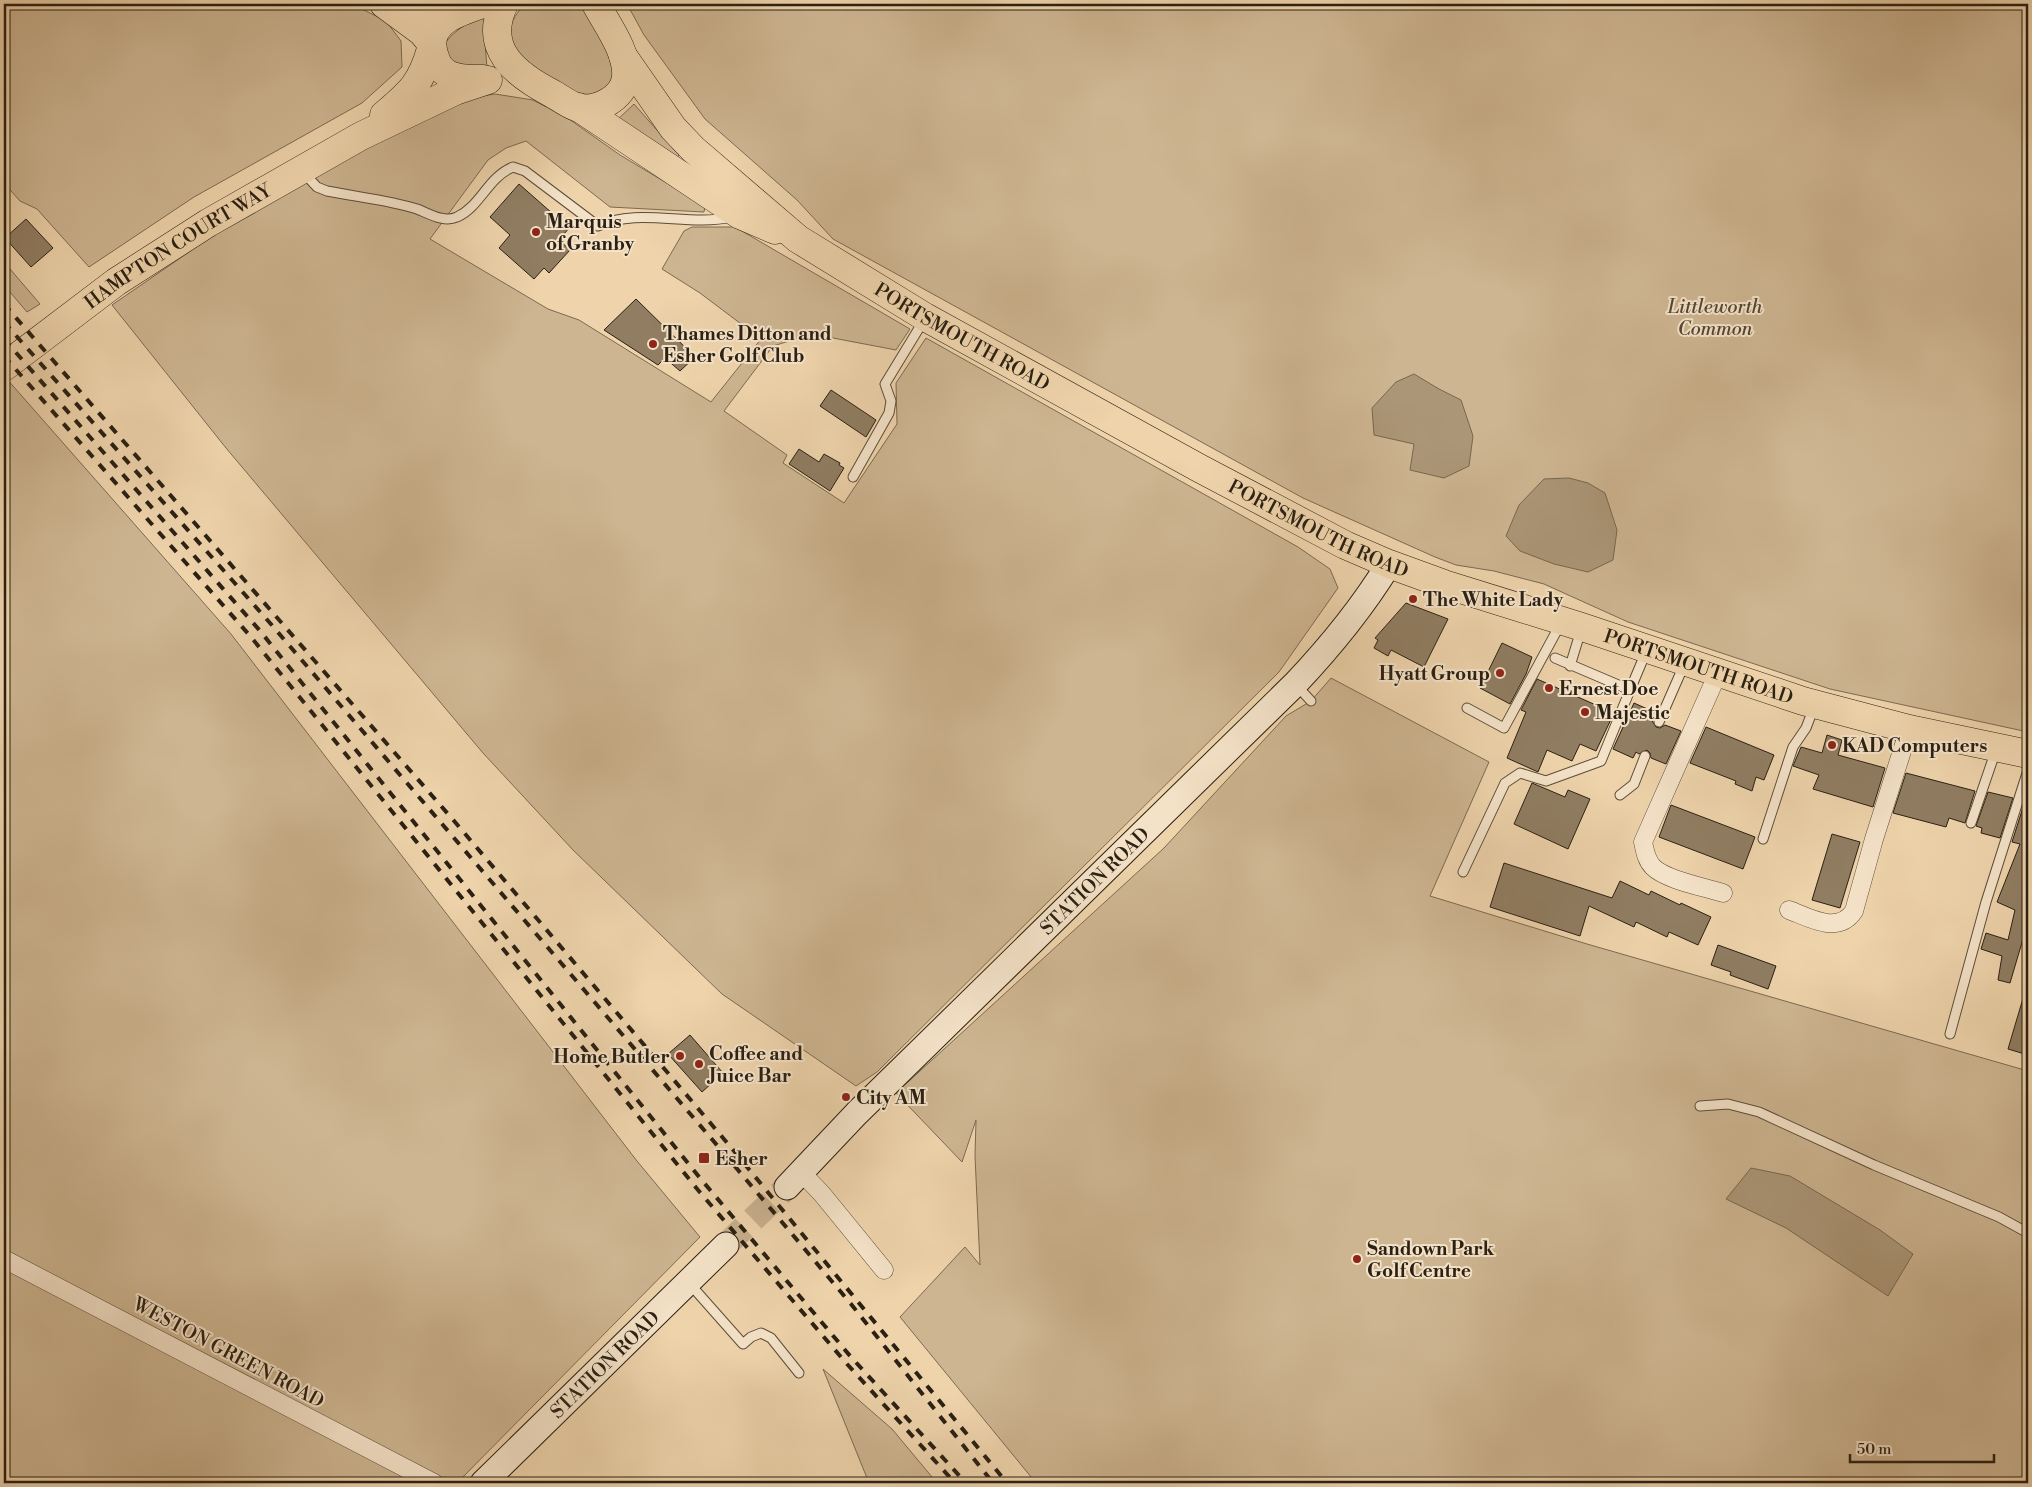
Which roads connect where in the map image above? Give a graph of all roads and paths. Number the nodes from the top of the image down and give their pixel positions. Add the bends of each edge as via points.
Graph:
1 (384, 4) edge
2 (417, 4) edge
3 (483, 4) edge
4 (504, 4) edge
5 (596, 4) edge
6 (611, 4) edge
7 (457, 12) junction
8 (431, 46) junction
9 (623, 56) junction
10 (488, 80) junction
11 (530, 82) junction
12 (578, 107) junction
13 (360, 136) junction
14 (301, 170) junction
15 (734, 183) junction
16 (740, 216) junction
17 (798, 239) junction
18 (925, 317) junction
19 (4, 367) edge
20 (853, 476) dead end
21 (1389, 564) junction
22 (1572, 624) junction
23 (1647, 650) junction
24 (1555, 658) dead end
25 (1685, 662) junction
26 (1570, 666) junction
27 (1718, 673) junction
28 (1630, 690) junction
29 (1815, 704) junction
30 (1467, 708) dead end
31 (1659, 722) dead end
32 (1909, 728) junction
33 (1997, 748) junction
34 (2028, 754) edge
35 (1645, 756) dead end
36 (2028, 770) edge
37 (1620, 795) dead end
38 (1971, 823) dead end
39 (1763, 840) dead end
40 (1463, 872) dead end
41 (1723, 893) dead end
42 (1789, 910) dead end
43 (1950, 1034) dead end
44 (1700, 1106) dead end
45 (794, 1180) joint
46 (2028, 1233) edge
47 (726, 1245) tunnel mouth
48 (4, 1259) edge
49 (884, 1270) dead end
50 (687, 1281) junction
51 (799, 1373) dead end
52 (434, 1483) edge
53 (483, 1483) edge

1 - 8 main road via 422,32
2 - 7 main road
3 - 7 main road
4 - 11 main road via 496,33 499,46 507,61
5 - 9 main road, PORTSMOUTH ROAD
6 - 15 main road via 676,111
7 - 8 main road, HAMPTON COURT WAY via 434,31
8 - 10 main road via 445,73
8 - 13 main road, HAMPTON COURT WAY via 424,72 414,89
9 - 12 main road via 626,78 618,94 596,108
9 - 15 main road, PORTSMOUTH ROAD via 673,128
10 - 11 main road
10 - 13 main road, HAMPTON COURT WAY via 455,91
11 - 12 main road, PORTSMOUTH ROAD
12 - 16 main road, PORTSMOUTH ROAD
13 - 14 main road, HAMPTON COURT WAY
14 - 16 lane via 310,181 327,191 403,205 439,218 456,218 467,211 501,172 513,167 525,171 598,226 624,218 673,220
14 - 19 main road, HAMPTON COURT WAY via 208,223 116,282
15 - 17 main road, PORTSMOUTH ROAD
16 - 17 main road, PORTSMOUTH ROAD
17 - 18 main road, PORTSMOUTH ROAD
18 - 20 lane via 885,384 891,401 889,413
18 - 21 main road, PORTSMOUTH ROAD via 1199,468
21 - 22 main road, PORTSMOUTH ROAD
21 - 45 main road, STATION ROAD via 1328,648 1303,693 857,1113
22 - 23 main road, PORTSMOUTH ROAD
22 - 26 lane
22 - 30 lane via 1504,728
23 - 25 main road, PORTSMOUTH ROAD
23 - 28 lane
24 - 26 lane
25 - 27 main road, PORTSMOUTH ROAD
25 - 31 lane
26 - 28 lane
27 - 29 main road, PORTSMOUTH ROAD
27 - 41 street via 1643,842 1645,856 1654,868 1668,876
28 - 40 lane via 1601,761 1546,781 1520,773 1505,783
29 - 32 main road, PORTSMOUTH ROAD
29 - 39 lane via 1806,728 1793,747
32 - 33 main road, PORTSMOUTH ROAD
32 - 42 street via 1854,911 1848,919 1829,924
33 - 34 main road, PORTSMOUTH ROAD
33 - 38 lane
35 - 37 lane via 1634,784
36 - 43 lane via 1986,902
44 - 46 lane via 1728,1104 1759,1112 1999,1217
45 - 49 street via 822,1194
47 - 50 main road, STATION ROAD
48 - 52 street, WESTON GREEN ROAD
50 - 51 lane via 743,1344 761,1333 771,1338
50 - 53 main road, STATION ROAD

